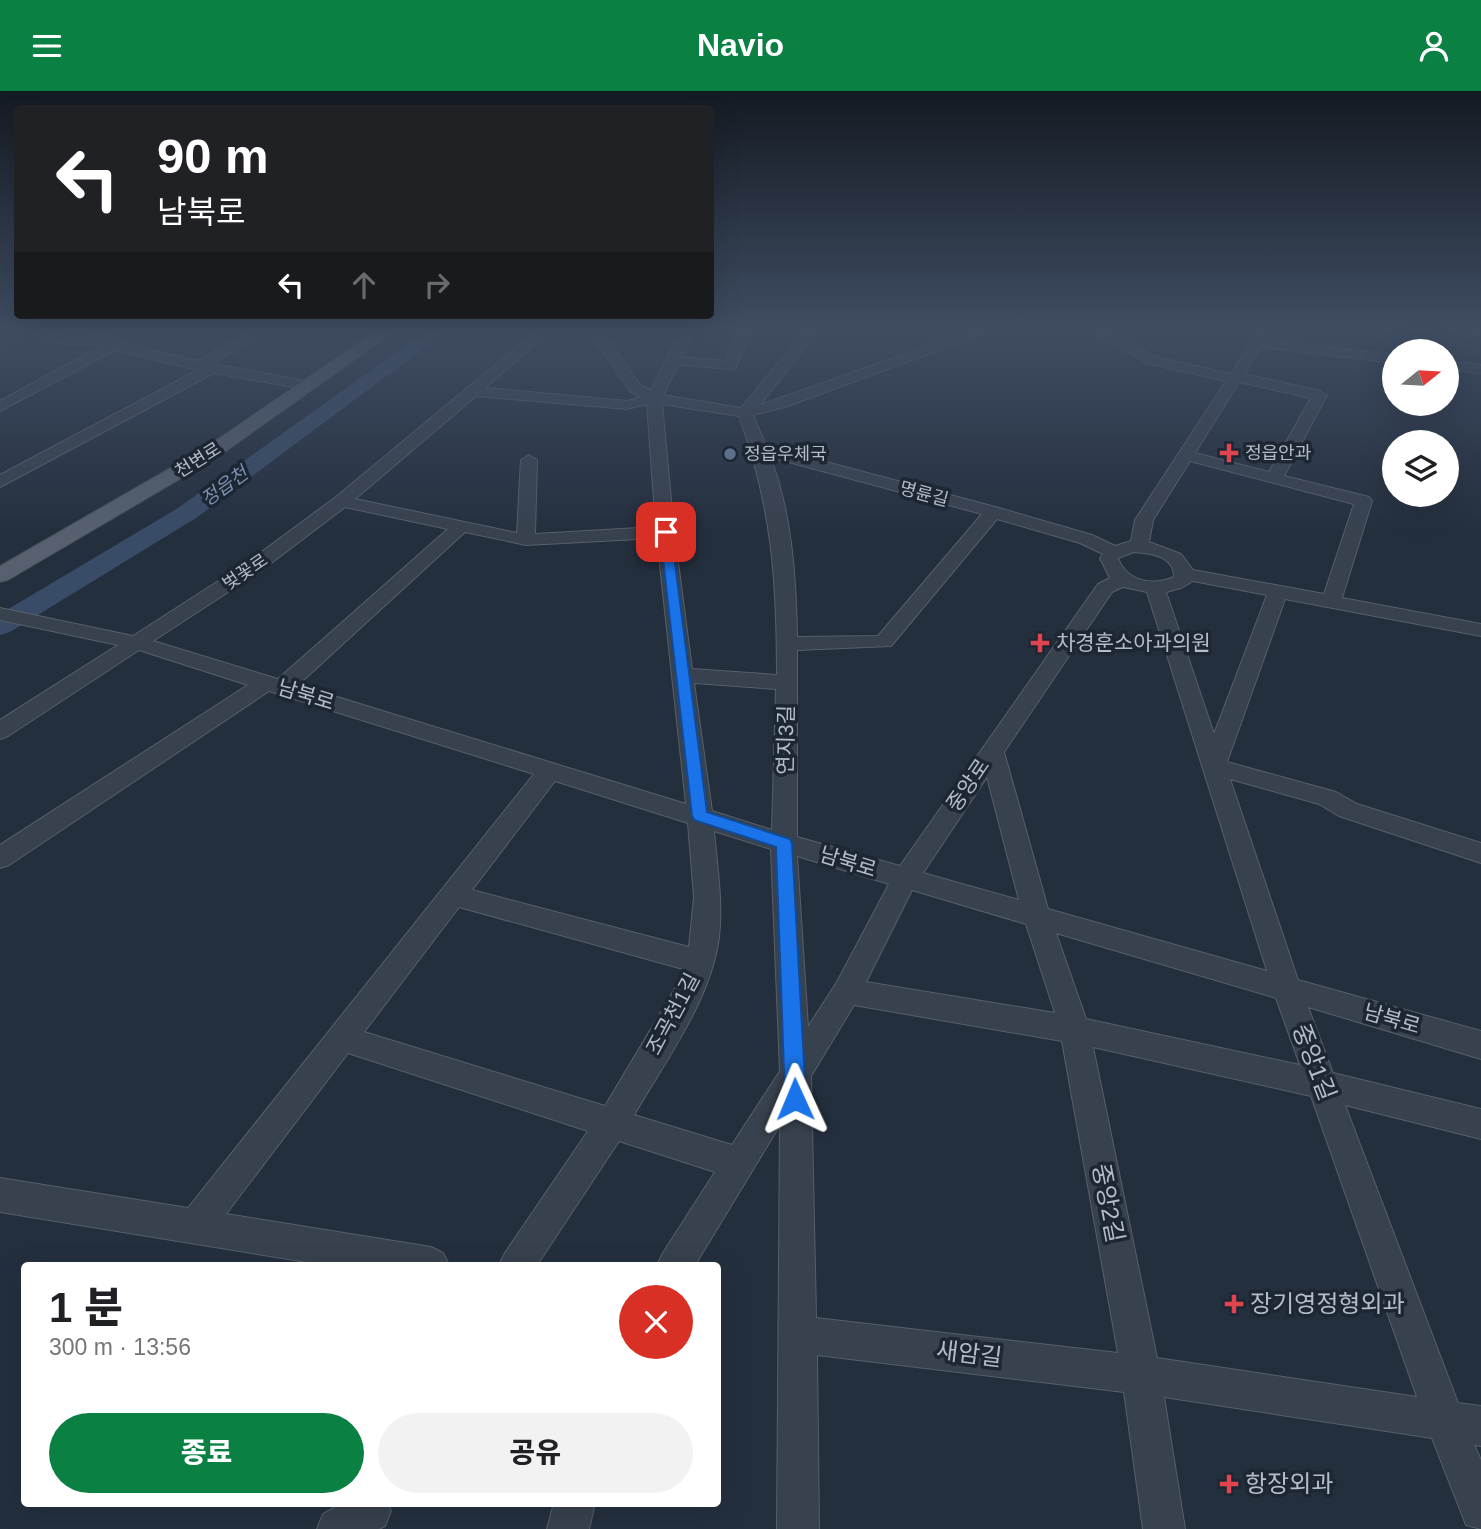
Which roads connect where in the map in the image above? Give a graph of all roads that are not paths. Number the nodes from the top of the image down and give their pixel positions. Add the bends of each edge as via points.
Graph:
1 (15, 398) edge
2 (150, 398) edge
3 (291, 398) edge
4 (465, 398) edge
5 (551, 398) edge
6 (654, 398) junction
7 (757, 398) edge
8 (797, 398) edge
9 (1223, 398) edge
10 (1318, 398) edge
11 (0, 407) edge
12 (745, 413) junction
13 (762, 450) junction
14 (1186, 455) junction
15 (529, 460) dead end
16 (1271, 478) junction
17 (0, 482) edge
18 (342, 501) junction
19 (993, 512) junction
20 (1144, 520) junction
21 (461, 527) junction
22 (666, 532) junction
23 (1086, 539) junction
24 (526, 540) junction
25 (1139, 546) junction
26 (1114, 552) junction
27 (1185, 574) junction
28 (0, 575) edge
29 (1225, 582) junction
30 (1114, 584) junction
31 (1278, 593) junction
32 (1159, 598) junction
33 (1331, 602) junction
34 (0, 614) edge
35 (1481, 630) edge
36 (137, 643) junction
37 (787, 644) junction
38 (684, 675) junction
39 (787, 683) junction
40 (274, 686) junction
41 (0, 731) edge
42 (992, 750) junction
43 (1214, 766) junction
44 (550, 770) junction
45 (700, 816) junction
46 (784, 843) junction
47 (1481, 853) edge
48 (0, 858) edge
49 (905, 879) junction
50 (453, 895) junction
51 (1037, 917) junction
52 (699, 962) junction
53 (1287, 989) junction
54 (847, 991) junction
55 (1075, 1030) junction
56 (342, 1038) junction
57 (1481, 1045) edge
58 (795, 1072) junction
59 (1324, 1085) junction
60 (612, 1122) junction
61 (1481, 1123) edge
62 (737, 1163) junction
63 (0, 1195) edge
64 (195, 1227) junction
65 (412, 1262) edge
66 (519, 1262) edge
67 (677, 1262) edge
68 (796, 1334) junction
69 (1141, 1375) junction
70 (1463, 1422) edge
71 (574, 1507) edge
72 (1481, 1510) edge
73 (568, 1529) edge
74 (798, 1529) edge
75 (1164, 1529) edge

1 - 11 street
2 - 17 street
3 - 28 main road, 천변로 via 161,483
4 - 18 street, 벚꽃로
5 - 6 street via 627,405
6 - 12 street
6 - 22 street, 조곡천1길
7 - 12 street
8 - 12 street
9 - 14 street
10 - 16 street
12 - 13 street, 연지3길
13 - 19 street, 명륜길
13 - 37 street, 연지3길 via 782,541
14 - 16 street
14 - 20 street
15 - 24 street
16 - 33 street via 1363,502
18 - 21 street
18 - 36 street, 벚꽃로 via 255,566
19 - 23 street, 명륜길
19 - 37 street via 884,642
20 - 23 street via 1123,533
20 - 25 street
20 - 29 street via 1189,561
21 - 24 street
21 - 40 street
22 - 24 street
22 - 38 street, 조곡천1길
23 - 26 street, 명륜길
23 - 30 street
25 - 26 street
25 - 27 street via 1174,557
26 - 30 street via 1109,558
27 - 29 street
27 - 32 street via 1184,580
29 - 31 street
29 - 32 street
30 - 32 street
30 - 42 street, 중앙로
31 - 33 street
31 - 43 street
32 - 43 street, 중앙1길
33 - 35 street
34 - 36 street, 남북로
36 - 40 street, 남북로
36 - 41 street, 벚꽃로
37 - 39 street, 연지3길
38 - 39 street
38 - 45 street, 조곡천1길
39 - 46 street, 연지3길
40 - 44 street, 남북로
40 - 48 street
42 - 49 street, 중앙로
42 - 51 street, 중앙2길
43 - 47 street via 1327,799
43 - 53 street, 중앙1길
44 - 45 street, 남북로
44 - 50 street
45 - 46 street, 남북로
45 - 52 street, 조곡천1길 via 707,897
46 - 49 street, 남북로
46 - 58 street, 연지3길
49 - 51 street, 남북로
49 - 54 street, 중앙로
50 - 52 street
50 - 56 street
51 - 53 street, 남북로
51 - 55 street, 중앙2길
52 - 60 street, 조곡천1길 via 693,985
53 - 57 street, 남북로
53 - 59 street, 중앙1길
54 - 55 street
54 - 58 street, 중앙로
55 - 59 street
55 - 69 street, 중앙2길
56 - 60 street
56 - 64 street
58 - 62 street, 중앙로
58 - 68 street
59 - 61 street
59 - 70 street, 중앙1길
60 - 62 street
60 - 66 street, 조곡천1길
62 - 67 street, 중앙로
63 - 64 street
64 - 65 street
68 - 69 street, 새암길
68 - 74 street
69 - 70 street
69 - 75 street, 중앙2길
70 - 72 street, 중앙1길
71 - 73 street

